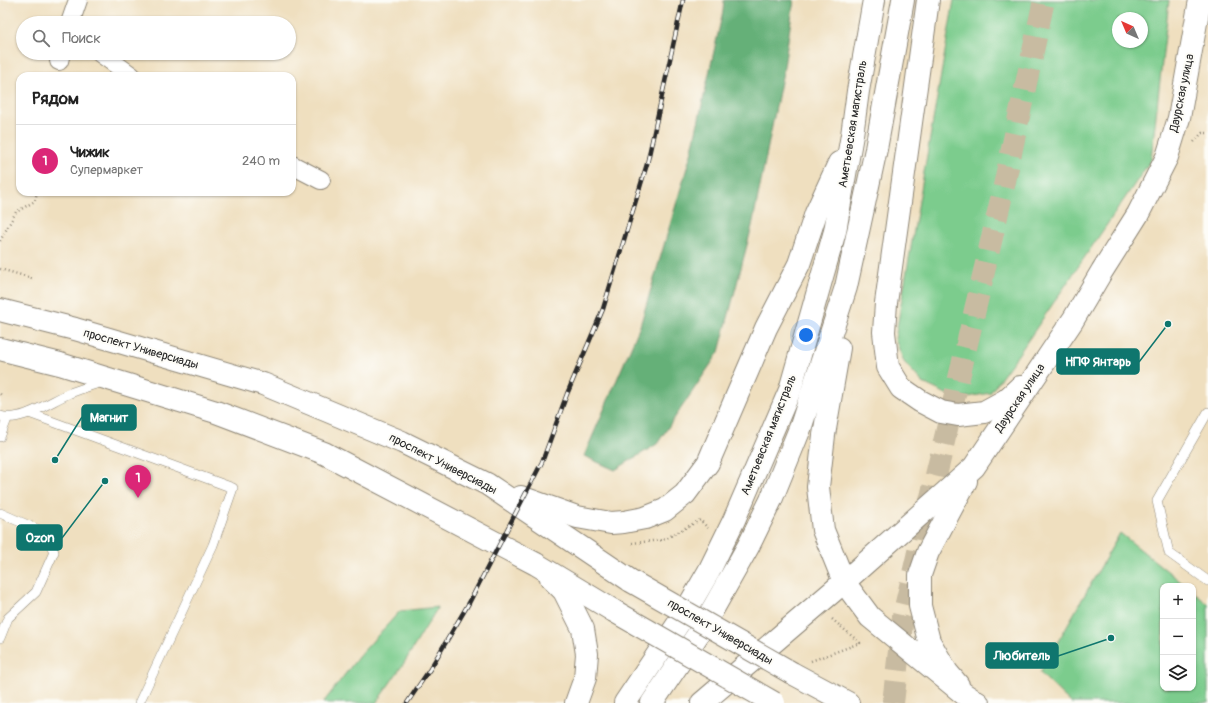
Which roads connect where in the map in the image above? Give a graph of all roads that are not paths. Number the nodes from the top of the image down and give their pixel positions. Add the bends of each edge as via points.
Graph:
1 (78, 0) edge
2 (874, 0) edge
3 (903, 0) edge
4 (928, 0) edge
5 (1200, 0) edge
6 (72, 16) edge
7 (110, 60) edge
8 (126, 72) edge
9 (852, 135) junction
10 (296, 167) edge
11 (321, 180) dead end
12 (846, 287) junction
13 (0, 310) edge
14 (0, 349) edge
15 (1038, 372) junction
16 (109, 379) junction
17 (1208, 412) edge
18 (29, 413) junction
19 (4, 417) edge
20 (0, 437) edge
21 (974, 467) junction
22 (487, 484) junction
23 (1, 515) edge
24 (536, 564) junction
25 (1208, 581) edge
26 (844, 582) junction
27 (0, 638) edge
28 (971, 698) edge
29 (139, 703) edge
30 (576, 703) edge
31 (625, 703) edge
32 (652, 703) edge
33 (702, 703) edge
34 (774, 703) edge
35 (848, 703) edge

1 - 6 street
2 - 9 main road, Аметьевская магистраль
3 - 12 main road, Аметьевская магистраль via 876,149
4 - 15 main road via 886,303 884,332 888,367 901,388 941,412 958,415 984,412 1006,400
5 - 15 main road, Даурская улица via 1179,118 1167,157 1138,214
7 - 8 street
9 - 22 main road via 816,213 799,264 766,328 708,463 685,494 665,510 645,518 611,523 577,517
9 - 31 main road, Аметьевская магистраль via 834,231 790,390 709,571 680,621
10 - 11 street
12 - 26 main road via 841,338 824,435 818,487 824,530
12 - 32 main road, Аметьевская магистраль via 801,426 772,500 701,630
13 - 22 main road, проспект Универсиады via 263,384 402,442
14 - 16 main road
15 - 21 main road, Даурская улица
16 - 18 lane
16 - 24 main road via 216,412 324,453
17 - 25 lane via 1157,501 1169,553
18 - 19 lane
18 - 29 lane via 233,488 213,545
19 - 20 lane
21 - 26 main road, Даурская улица
21 - 28 main road via 928,552 920,575 920,606 929,641 947,672
22 - 35 main road, проспект Универсиады, bridge via 631,581 800,667
23 - 27 lane via 46,533 54,552 36,592 8,618
24 - 30 main road via 564,591 583,629 588,654 585,678
24 - 34 main road, bridge
26 - 28 main road via 870,617
26 - 33 main road, Даурская улица

